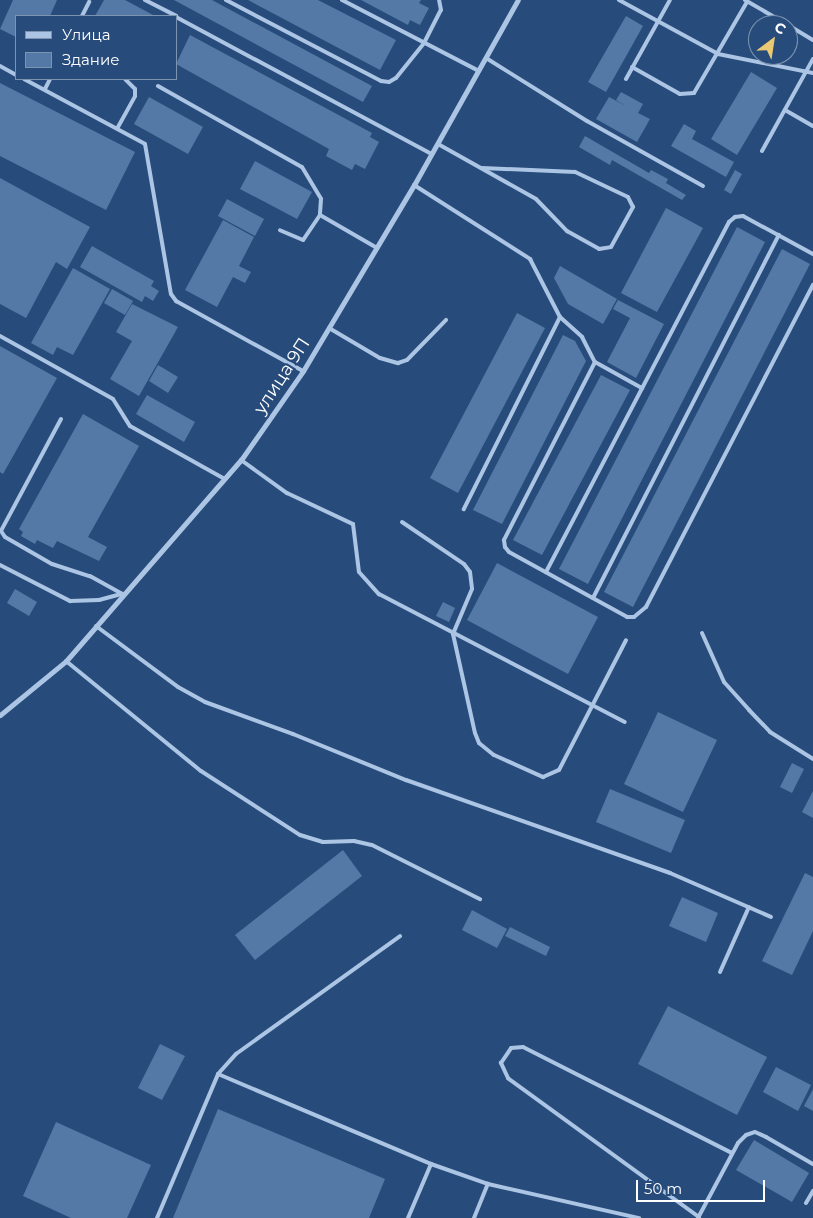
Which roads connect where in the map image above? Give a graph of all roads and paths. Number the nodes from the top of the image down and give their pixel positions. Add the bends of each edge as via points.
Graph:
1 (146, 0) edge
2 (226, 0) edge
3 (342, 0) edge
4 (439, 0) edge
5 (518, 0) edge
6 (619, 0) edge
7 (670, 0) edge
8 (746, 1) edge
9 (89, 2) dead end
10 (82, 15) edge
11 (174, 15) edge
12 (770, 15) edge
13 (178, 17) edge
14 (658, 21) junction
15 (798, 31) edge
16 (813, 40) edge
17 (424, 43) junction
18 (718, 54) junction
19 (486, 58) junction
20 (813, 59) edge
21 (0, 66) edge
22 (632, 67) junction
23 (807, 70) junction
24 (479, 71) junction
25 (813, 73) edge
26 (15, 74) edge
27 (626, 79) dead end
28 (26, 80) edge
29 (50, 80) edge
30 (126, 80) edge
31 (158, 86) dead end
32 (45, 89) junction
33 (785, 110) junction
34 (813, 126) edge
35 (118, 127) junction
36 (438, 144) junction
37 (762, 151) dead end
38 (432, 154) junction
39 (482, 168) junction
40 (414, 185) junction
41 (703, 186) dead end
42 (320, 215) junction
43 (280, 230) dead end
44 (779, 235) junction
45 (377, 248) junction
46 (813, 254) edge
47 (813, 285) edge
48 (560, 317) junction
49 (446, 320) dead end
50 (329, 328) junction
51 (0, 336) edge
52 (595, 362) junction
53 (303, 371) junction
54 (642, 388) junction
55 (61, 419) dead end
56 (241, 460) junction
57 (225, 478) junction
58 (464, 509) dead end
59 (402, 522) dead end
60 (0, 565) edge
61 (546, 572) junction
62 (122, 594) junction
63 (593, 598) junction
64 (96, 626) junction
65 (702, 633) dead end
66 (453, 634) junction
67 (626, 640) dead end
68 (66, 661) junction
69 (594, 706) junction
70 (0, 715) edge
71 (625, 722) dead end
72 (813, 759) edge
73 (480, 899) dead end
74 (749, 907) junction
75 (771, 916) dead end
76 (400, 936) dead end
77 (720, 972) dead end
78 (218, 1074) junction
79 (732, 1153) junction
80 (431, 1164) junction
81 (813, 1164) edge
82 (488, 1184) junction
83 (813, 1191) edge
84 (806, 1203) dead end
85 (625, 1217) edge
86 (699, 1217) edge
87 (157, 1218) edge
88 (408, 1218) edge
89 (474, 1218) edge
90 (638, 1218) edge

1 - 11 lane
2 - 17 lane via 380,81 396,78
3 - 17 lane
4 - 17 lane via 441,10
5 - 19 street, улица 9П
6 - 14 lane
7 - 14 lane
8 - 12 lane
8 - 18 lane
9 - 10 lane
13 - 38 lane
14 - 18 lane
14 - 22 lane
15 - 16 lane
17 - 24 lane
18 - 22 lane via 699,88 687,95
18 - 23 lane
19 - 24 street, улица 9П
19 - 41 lane
20 - 23 lane
21 - 26 lane
22 - 27 lane
23 - 25 lane
23 - 33 lane
24 - 36 street, улица 9П
28 - 32 lane
29 - 32 lane
30 - 35 lane via 135,89 134,96
31 - 42 lane via 294,160 319,194
32 - 35 lane
33 - 34 lane
33 - 37 lane
35 - 53 lane via 139,138 149,150 171,294 176,301
36 - 38 street, улица 9П
36 - 39 lane
38 - 40 street, улица 9П
39 - 39 lane via 536,199 567,231 599,249 611,247 633,207 628,197 575,172
40 - 45 street, улица 9П
40 - 48 lane via 530,259
42 - 43 lane via 303,240
42 - 45 lane
44 - 46 lane
44 - 54 lane via 743,216 729,222
44 - 63 lane
45 - 50 street, улица 9П
47 - 63 lane via 646,607 640,614 627,617
48 - 52 lane via 582,336
48 - 58 lane
49 - 50 lane via 406,360 398,363 380,358
50 - 53 street, улица 9П
51 - 57 lane via 113,398 130,426
52 - 54 lane
52 - 61 lane via 504,540 509,552
53 - 56 street, улица 9П
54 - 61 lane
55 - 62 lane via 2,531 5,537 52,564 90,576
56 - 57 street, улица 9П
56 - 66 lane via 287,493 346,519 356,532 355,558 367,583 393,603
57 - 62 street, улица 9П
59 - 66 lane via 464,564 470,572 472,590
60 - 62 lane via 70,601 99,600
61 - 63 lane
62 - 64 street, улица 9П
64 - 68 street, улица 9П
64 - 74 lane via 178,687 205,702 406,780 670,873
65 - 72 lane via 724,682 770,732
66 - 69 lane
66 - 69 lane via 475,733 479,743 494,755 543,777 553,775 566,762
67 - 69 lane
68 - 70 street, улица 9П
68 - 73 lane via 201,771 300,835 323,842 354,841 372,845
69 - 71 lane
74 - 75 lane
74 - 77 lane
76 - 78 lane via 236,1054
78 - 80 lane
78 - 87 lane
79 - 81 lane via 746,1135 755,1132
79 - 86 lane
79 - 86 lane via 523,1047 511,1048 501,1063 503,1074 508,1078
80 - 82 lane
80 - 88 lane
82 - 85 lane
82 - 89 lane
83 - 84 lane
85 - 90 lane

